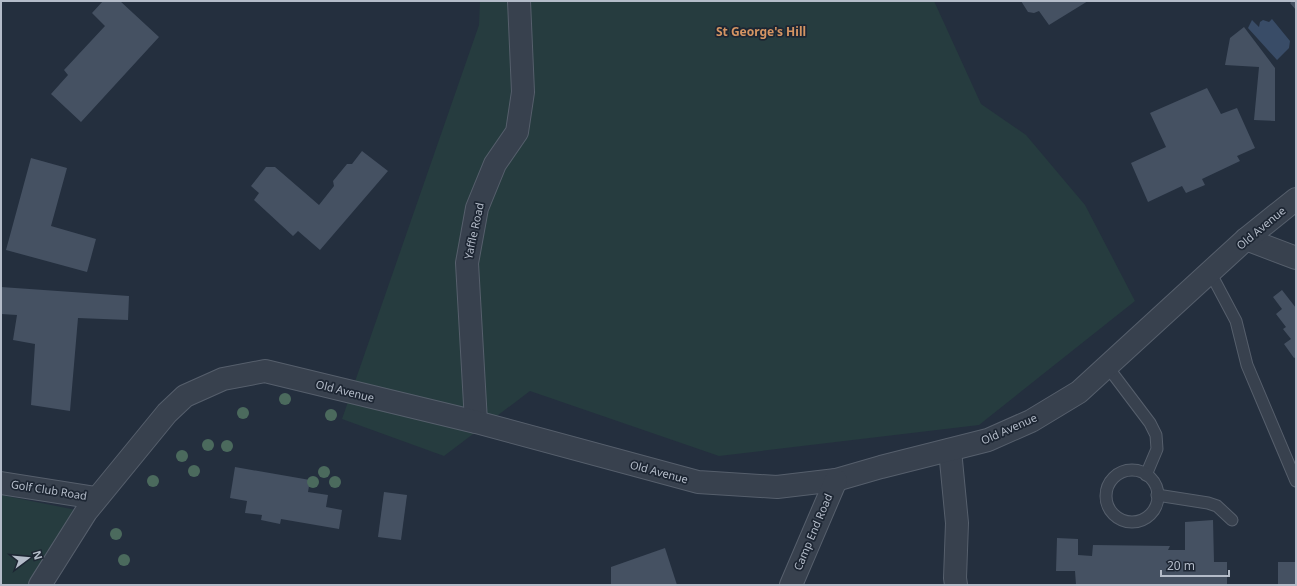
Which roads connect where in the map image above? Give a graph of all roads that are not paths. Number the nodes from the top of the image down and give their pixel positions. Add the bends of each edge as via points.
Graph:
1 (519, 1) edge
2 (1296, 199) edge
3 (1246, 239) junction
4 (1296, 258) edge
5 (1210, 272) junction
6 (1107, 366) junction
7 (476, 422) junction
8 (950, 450) junction
9 (1146, 475) junction
10 (836, 480) junction
11 (1296, 481) edge
12 (1, 483) edge
13 (1158, 495) junction
14 (96, 498) junction
15 (1232, 520) dead end
16 (40, 585) edge
17 (791, 585) edge
18 (956, 585) edge

1 - 7 street, Yaffle Road via 523,92 517,132 495,164 477,208 467,263
2 - 3 street, Old Avenue
3 - 4 street
3 - 5 street, Old Avenue
5 - 6 street, Old Avenue
5 - 11 lane via 1236,321 1247,365
6 - 8 street, Old Avenue via 1079,392 1031,421 988,440
6 - 9 lane via 1150,423 1156,435 1157,449
7 - 10 street, Old Avenue via 698,482 777,487
7 - 14 street, Old Avenue via 265,371 223,379 185,396
8 - 10 street, Old Avenue
8 - 18 street via 956,523
9 - 13 lane via 1152,480
9 - 13 lane via 1138,471 1129,471 1113,478 1106,494 1111,512 1125,521 1142,520 1154,510
10 - 17 street, Camp End Road
12 - 14 street, Golf Club Road
13 - 15 lane via 1208,502 1217,506
14 - 16 street, Old Avenue

